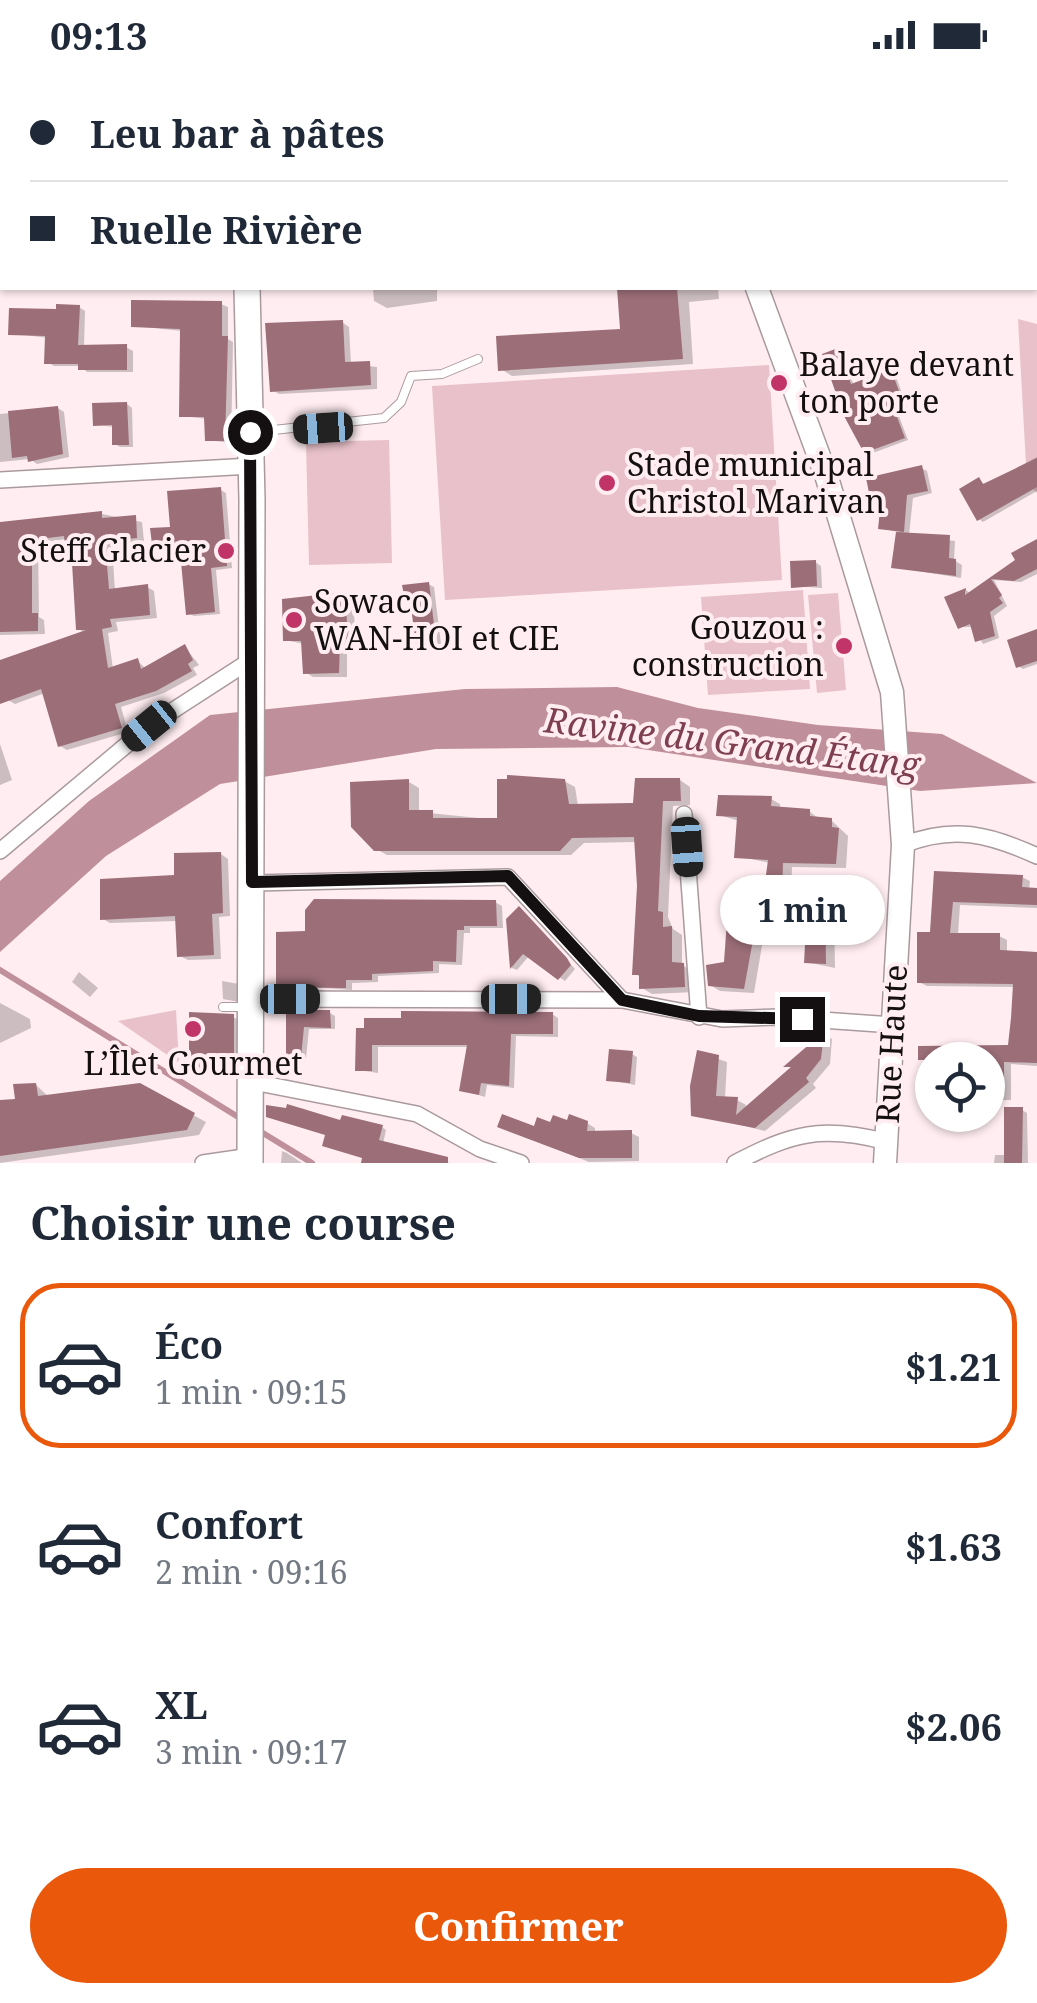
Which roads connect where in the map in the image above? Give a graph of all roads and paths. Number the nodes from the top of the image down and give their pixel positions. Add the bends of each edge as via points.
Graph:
1 (247, 290) edge
2 (758, 290) edge
3 (478, 359) dead end
4 (250, 432) junction
5 (251, 466) junction
6 (0, 480) edge
7 (251, 660) junction
8 (684, 814) dead end
9 (903, 845) junction
10 (0, 851) edge
11 (1037, 856) edge
12 (252, 882) junction
13 (622, 1000) junction
14 (253, 1003) junction
15 (223, 1007) dead end
16 (699, 1016) junction
17 (893, 1025) junction
18 (254, 1090) junction
19 (251, 1153) edge
20 (886, 1153) edge
21 (203, 1163) edge
22 (521, 1163) edge
23 (735, 1163) edge

1 - 4 main road
2 - 9 main road, Rue Haute via 827,478 892,692
3 - 4 lane via 442,374 411,376 384,418
4 - 5 main road
5 - 6 street
5 - 7 main road
7 - 10 street via 149,726
7 - 12 main road
8 - 16 street
9 - 11 street via 963,831
9 - 17 main road, Rue Haute
12 - 13 street via 508,876
12 - 14 main road
13 - 14 street
13 - 16 street
14 - 15 lane
14 - 18 main road
16 - 17 street
17 - 20 main road, Rue Haute
18 - 19 main road
18 - 22 street via 417,1114
19 - 21 street
20 - 23 street via 860,1136 805,1134

